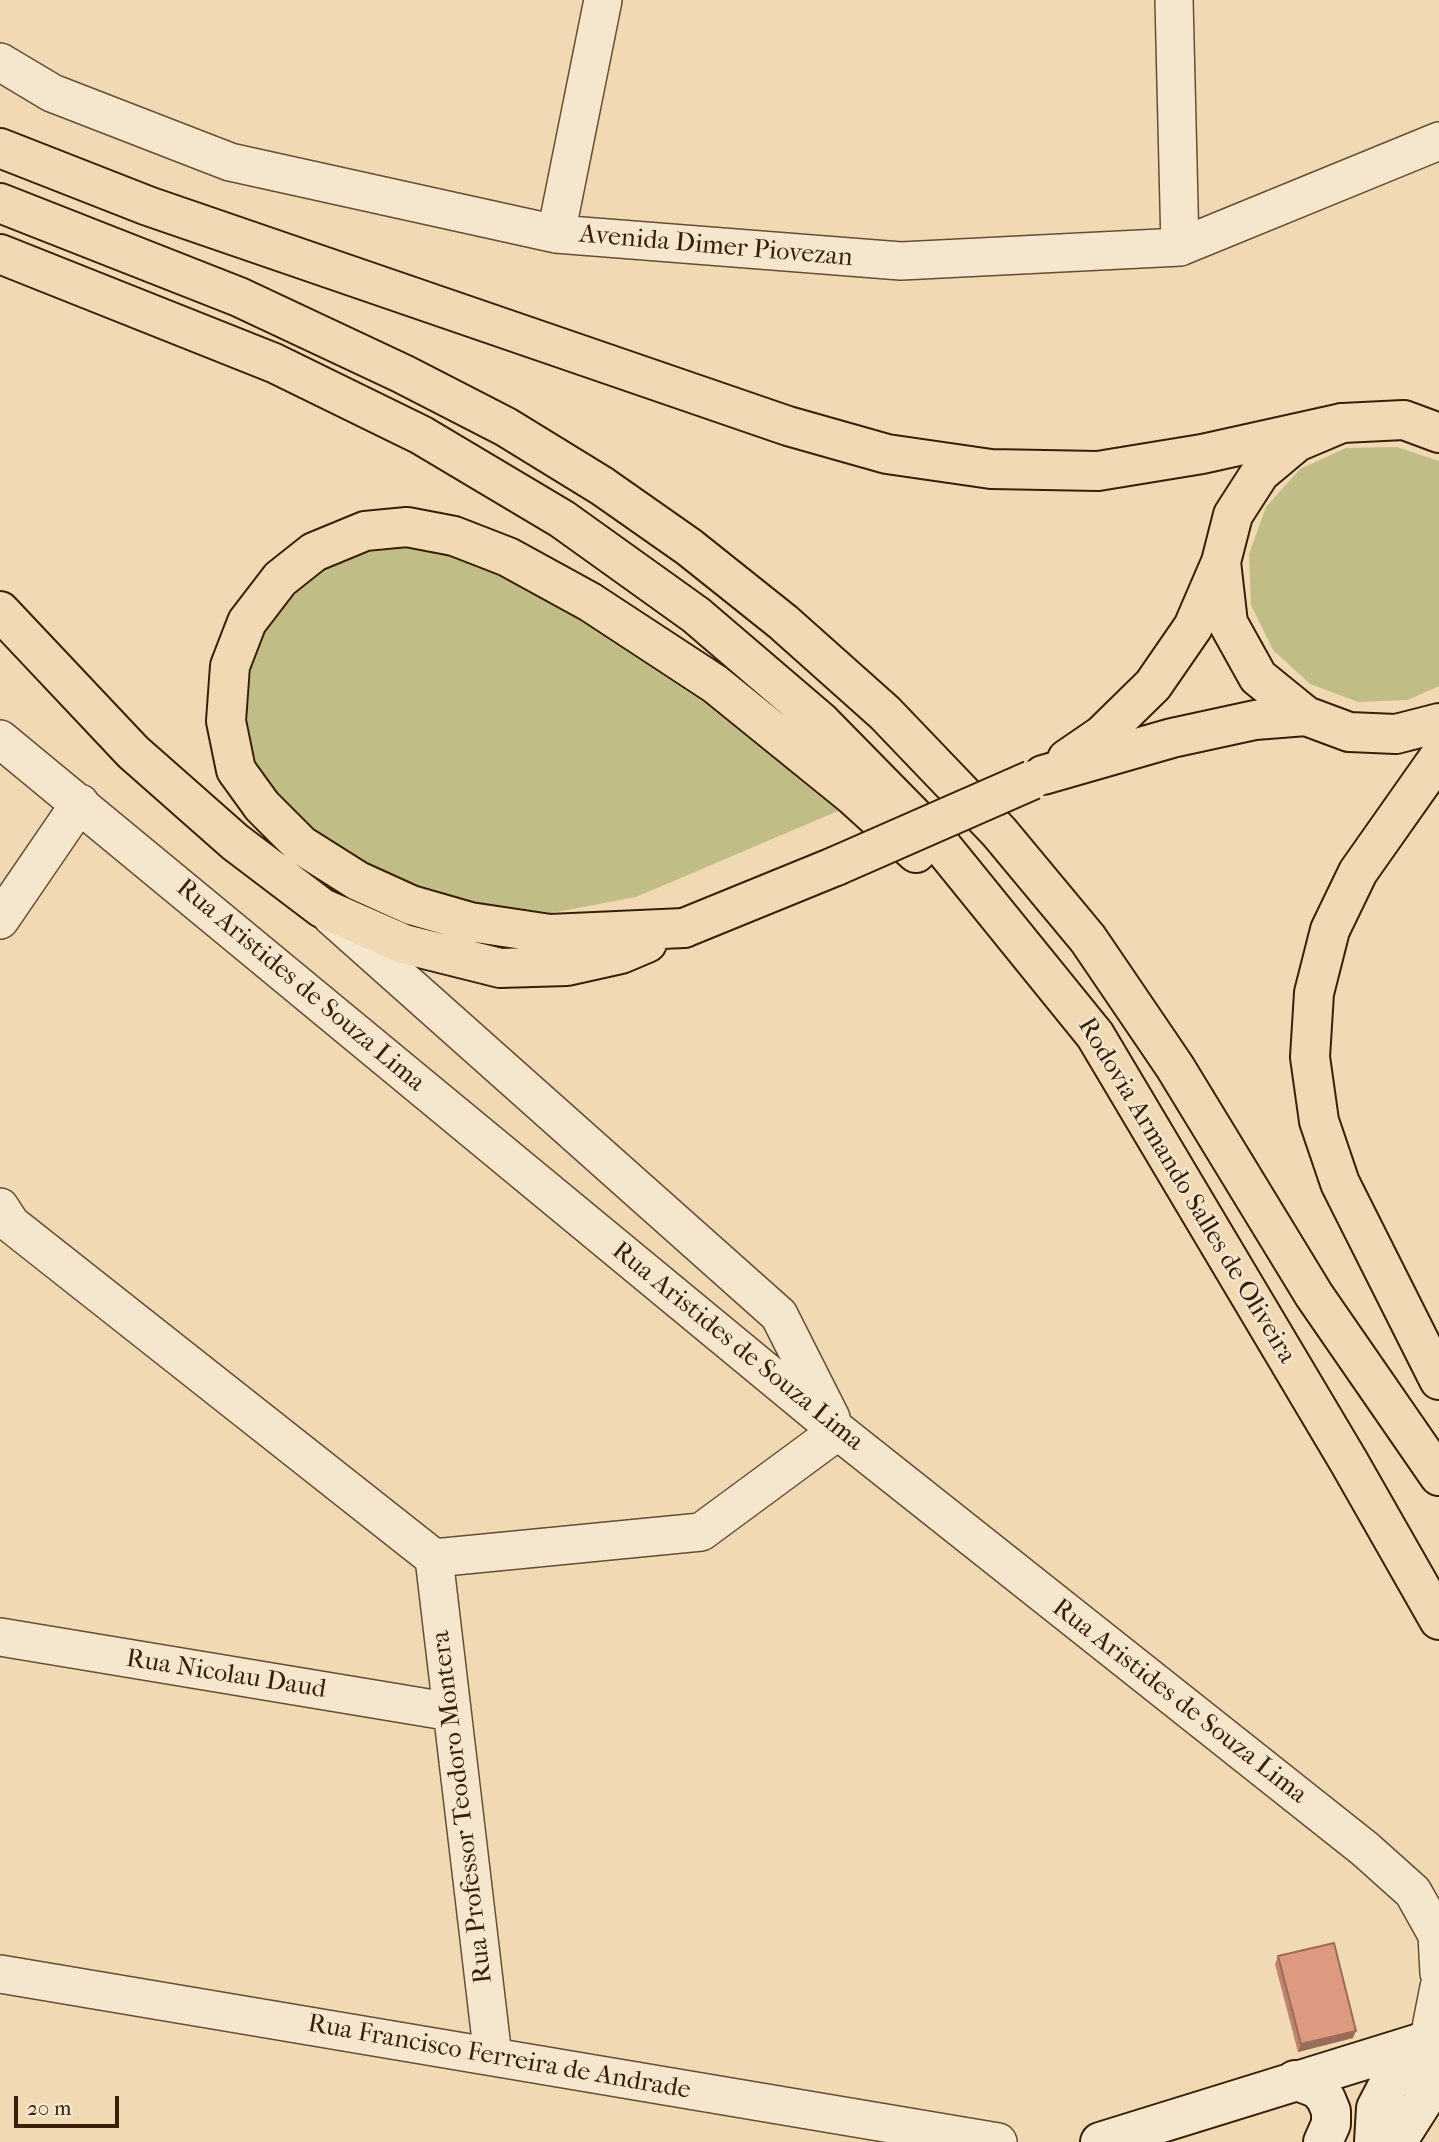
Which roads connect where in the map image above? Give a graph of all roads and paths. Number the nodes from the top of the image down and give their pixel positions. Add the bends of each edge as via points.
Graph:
1 (603, 0) edge
2 (1174, 0) edge
3 (0, 62) edge
4 (1439, 141) edge
5 (0, 148) edge
6 (0, 203) edge
7 (556, 234) junction
8 (1180, 247) junction
9 (0, 254) edge
10 (1342, 423) junction
11 (1439, 433) edge
12 (1221, 562) junction
13 (0, 611) edge
14 (1306, 716) junction
15 (1439, 723) edge
16 (0, 739) edge
17 (1439, 757) edge
18 (1037, 777) junction
19 (79, 803) junction
20 (322, 908) junction
21 (0, 920) edge
22 (684, 928) junction
23 (1041, 966) junction
24 (0, 1207) edge
25 (1439, 1380) edge
26 (838, 1431) junction
27 (1439, 1476) edge
28 (434, 1558) junction
29 (1439, 1620) edge
30 (0, 1637) edge
31 (452, 1712) junction
32 (1439, 1973) edge
33 (0, 1974) edge
34 (1439, 1987) edge
35 (1434, 2038) edge
36 (493, 2057) junction
37 (1439, 2076) edge
38 (1295, 2080) junction
39 (998, 2142) edge
40 (1100, 2142) edge
41 (1323, 2142) edge
42 (1374, 2142) edge
43 (1397, 2142) edge

1 - 7 street
2 - 8 street
3 - 7 street, Avenida Dimer Piovezan via 52,93 230,162
4 - 8 street, Avenida Dimer Piovezan
5 - 10 main road via 174,215 788,426 887,454 991,469 1098,471
6 - 27 main road, Rodovia Armando Salles de Oliveira via 239,297 506,428 602,486 783,622 885,713 990,822 1088,939 1175,1067 1314,1295
7 - 8 street, Avenida Dimer Piovezan via 901,261
9 - 23 main road, Rodovia Armando Salles de Oliveira via 274,363 421,435 562,519 696,615 821,722 936,839
10 - 11 main road via 1404,420
10 - 12 main road via 1297,442 1259,473 1233,515
12 - 14 main road via 1228,623 1234,634 1258,677
12 - 18 main road via 1193,626 1153,685 1102,735
13 - 20 main road via 133,752 235,842
14 - 15 main road via 1349,732 1396,734
14 - 18 main road via 1255,720 1172,738
16 - 19 street, Rua Aristides de Souza Lima
17 - 25 main road via 1358,872 1330,930 1314,993 1310,1057 1319,1121 1340,1183
18 - 22 main road, bridge
19 - 21 street
19 - 26 street, Rua Aristides de Souza Lima
20 - 22 main road via 404,944 500,968 567,966 621,954
20 - 26 street via 779,1315
22 - 23 main road via 550,934 471,922 411,905 358,881 300,845 262,806 236,770 226,721 230,666 247,622 280,579 314,552 365,531 407,527 454,536 508,557 590,602 715,684 852,795
23 - 29 main road, Rodovia Armando Salles de Oliveira via 1095,1034
24 - 28 street via 11,1224
26 - 28 street via 701,1532
26 - 32 street, Rua Aristides de Souza Lima via 1354,1840 1413,1892 1437,1935
28 - 31 street, Rua Professor Teodoro Montera
30 - 31 street, Rua Nicolau Daud
31 - 36 street, Rua Professor Teodoro Montera
33 - 36 street, Rua Francisco Ferreira de Andrade
34 - 35 street
35 - 38 street
35 - 42 street via 1405,2061 1388,2085 1376,2108
36 - 39 street, Rua Francisco Ferreira de Andrade
37 - 43 street
38 - 40 street
38 - 41 street via 1307,2083 1326,2099 1331,2124

